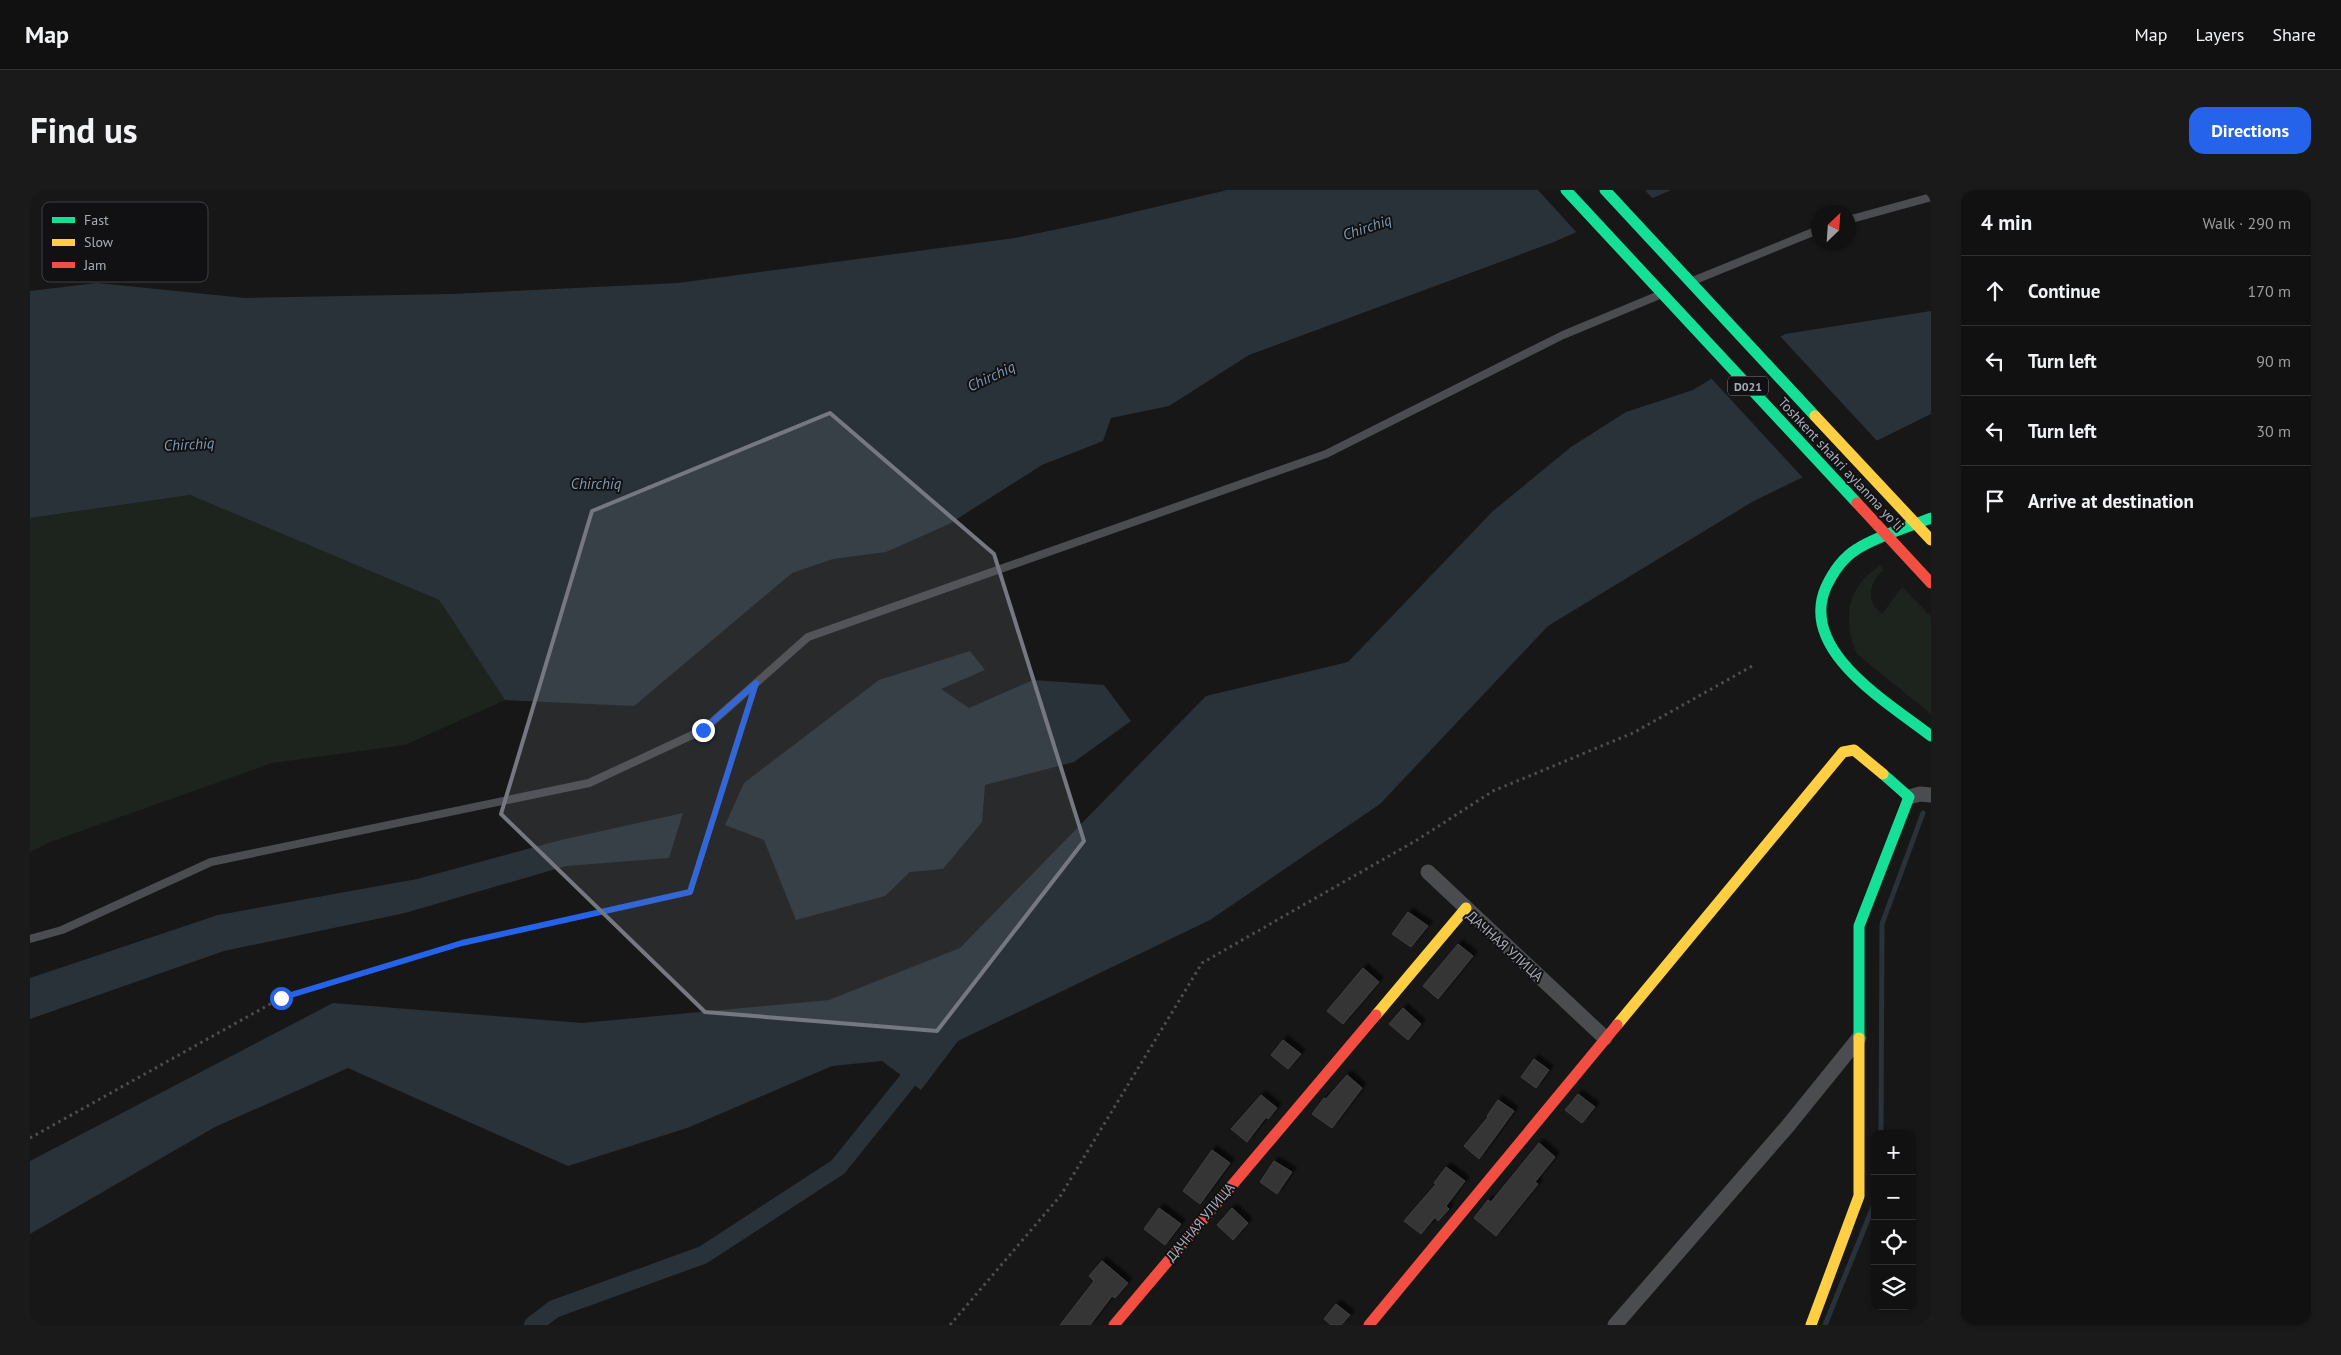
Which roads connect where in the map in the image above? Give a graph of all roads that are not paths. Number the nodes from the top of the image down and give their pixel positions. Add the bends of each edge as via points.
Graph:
1 (1566, 190) edge
2 (1605, 190) edge
3 (1931, 198) edge
4 (1856, 218) edge
5 (1811, 233) edge
6 (1681, 286) dead end
7 (1672, 290) dead end
8 (1931, 518) edge
9 (1931, 540) edge
10 (1931, 583) edge
11 (1931, 736) edge
12 (1931, 795) edge
13 (1909, 797) junction
14 (1428, 872) dead end
15 (1466, 908) junction
16 (30, 939) edge
17 (1605, 1038) junction
18 (1859, 1038) junction
19 (1114, 1325) edge
20 (1369, 1325) edge
21 (1615, 1325) edge
22 (1811, 1325) edge

1 - 10 main road, Toshkent shahri aylanma yoʻli / D021, bridge
2 - 9 main road, Toshkent shahri aylanma yoʻli / D021, bridge
3 - 4 lane
5 - 6 lane
7 - 16 lane via 1562,335 1326,454 808,637 703,730 588,783 211,862 62,930
8 - 11 main road via 1850,554 1829,581 1820,614 1825,639 1841,662
12 - 13 street
13 - 17 main road via 1854,750 1843,752
13 - 18 main road via 1859,926
14 - 15 street
15 - 17 street, ДАЧНАЯ УЛИЦА
15 - 19 main road, ДАЧНАЯ УЛИЦА
17 - 20 main road
18 - 21 street via 1787,1127
18 - 22 main road via 1859,1196

